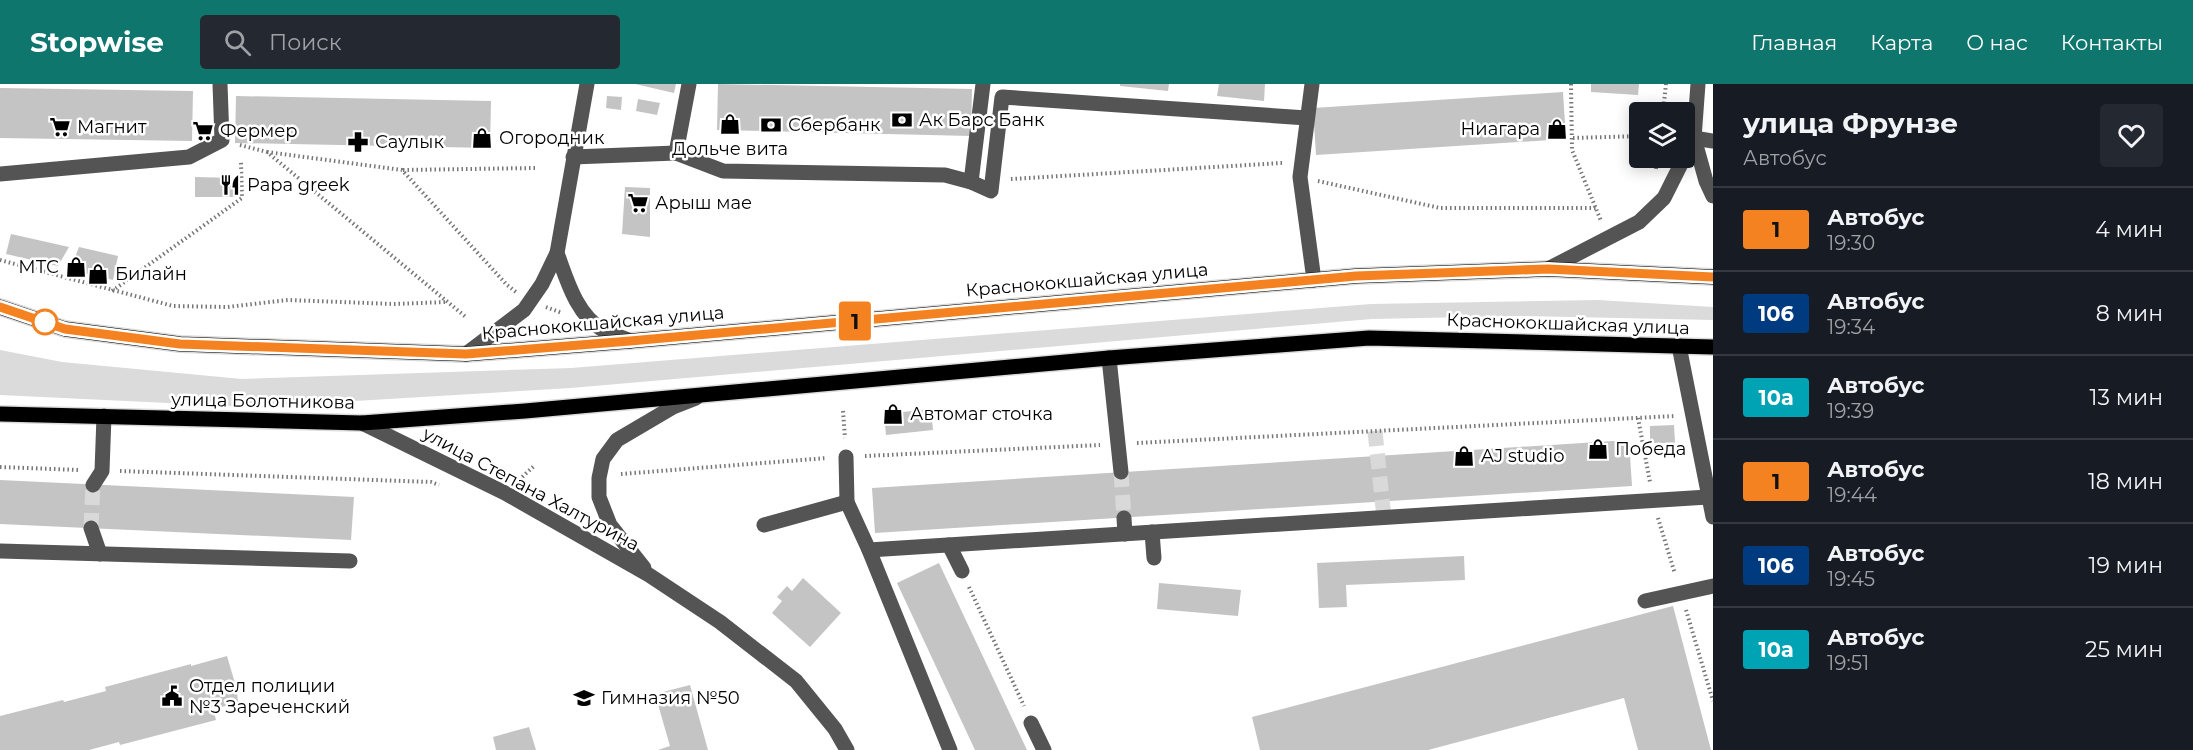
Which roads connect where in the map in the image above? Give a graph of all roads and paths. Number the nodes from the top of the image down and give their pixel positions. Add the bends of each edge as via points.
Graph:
1 (220, 84) edge
2 (587, 84) edge
3 (689, 84) edge
4 (983, 84) edge
5 (1312, 84) edge
6 (1571, 84) edge
7 (1666, 84) edge
8 (1698, 84) edge
9 (1664, 102) edge
10 (1307, 118) junction
11 (1695, 124) edge
12 (1629, 136) edge
13 (1572, 138) junction
14 (1695, 138) edge
15 (222, 140) junction
16 (1713, 141) edge
17 (1695, 142) edge
18 (267, 152) junction
19 (676, 153) junction
20 (573, 157) junction
21 (241, 162) dead end
22 (535, 168) dead end
23 (1679, 168) edge
24 (402, 170) junction
25 (0, 174) edge
26 (971, 182) junction
27 (1713, 196) edge
28 (1602, 222) dead end
29 (557, 253) junction
30 (0, 260) edge
31 (1548, 269) junction
32 (1713, 277) edge
33 (1314, 280) junction
34 (507, 285) dead end
35 (112, 291) junction
36 (446, 302) junction
37 (0, 307) edge
38 (467, 318) dead end
39 (630, 341) junction
40 (1679, 346) junction
41 (1713, 347) edge
42 (466, 354) junction
43 (1109, 358) junction
44 (708, 394) junction
45 (525, 411) joint
46 (843, 411) dead end
47 (0, 414) edge
48 (104, 416) junction
49 (1682, 416) dead end
50 (1638, 418) junction
51 (362, 423) junction
52 (1118, 444) junction
53 (846, 457) junction
54 (0, 467) edge
55 (102, 471) junction
56 (1121, 472) tunnel mouth
57 (621, 474) dead end
58 (93, 485) tunnel mouth
59 (441, 486) dead end
60 (1708, 497) junction
61 (1653, 501) junction
62 (847, 502) junction
63 (1713, 517) edge
64 (1124, 518) tunnel mouth
65 (764, 525) dead end
66 (91, 528) tunnel mouth
67 (1152, 532) junction
68 (1125, 534) junction
69 (950, 545) junction
70 (869, 550) junction
71 (0, 551) edge
72 (100, 554) junction
73 (1154, 558) dead end
74 (350, 561) dead end
75 (962, 571) joint
76 (649, 575) junction
77 (1713, 586) edge
78 (1645, 601) dead end
79 (1031, 723) joint
80 (847, 750) edge
81 (950, 750) edge
82 (1044, 750) edge

1 - 15 street
2 - 20 street
3 - 19 street
4 - 26 street
5 - 10 street
6 - 13 path
7 - 9 path
8 - 11 street
10 - 26 street via 1002,97 992,191
10 - 33 street via 1300,177
12 - 13 path
13 - 28 path via 1572,150
14 - 16 street
15 - 18 path
15 - 25 street via 189,157
17 - 27 street
18 - 24 path
18 - 36 path
19 - 20 street
19 - 26 street via 723,171 945,175
20 - 29 street
21 - 35 path via 242,198
22 - 24 path
23 - 31 street via 1664,198 1639,222
24 - 34 path
29 - 39 street via 586,316
29 - 42 street via 524,310
30 - 35 path
31 - 32 main road, Краснококшайская улица
31 - 33 main road, Краснококшайская улица
33 - 39 main road, Краснококшайская улица
35 - 36 path via 173,306 227,307 288,300
36 - 38 path
37 - 42 main road, Краснококшайская улица via 65,329 180,344
39 - 42 main road, Краснококшайская улица
40 - 41 main road, Краснококшайская улица
40 - 43 main road, Краснококшайская улица via 1369,338
40 - 60 street
43 - 44 main road, Краснококшайская улица
43 - 52 street
44 - 45 main road, Краснококшайская улица
44 - 76 street, улица Степана Халтурина via 673,407 617,440 603,459 599,497 610,525
45 - 51 main road, улица Болотникова
46 - 53 path
47 - 48 main road, улица Болотникова
48 - 51 main road, улица Болотникова
48 - 55 street
49 - 50 path
50 - 52 path
50 - 61 path
51 - 76 street, улица Степана Халтурина via 505,493
52 - 53 path
52 - 56 street
53 - 57 path
53 - 62 street
54 - 55 path
55 - 58 street
55 - 59 path via 431,482
60 - 61 street
60 - 63 street
61 - 67 street
62 - 65 street
62 - 70 street
64 - 68 street
66 - 72 street
67 - 68 street
67 - 73 street
68 - 69 street
69 - 70 street
69 - 75 street
70 - 81 street
71 - 72 street
72 - 74 street
75 - 79 path
76 - 80 street, улица Степана Халтурина via 720,622 796,681
77 - 78 street
79 - 82 street

